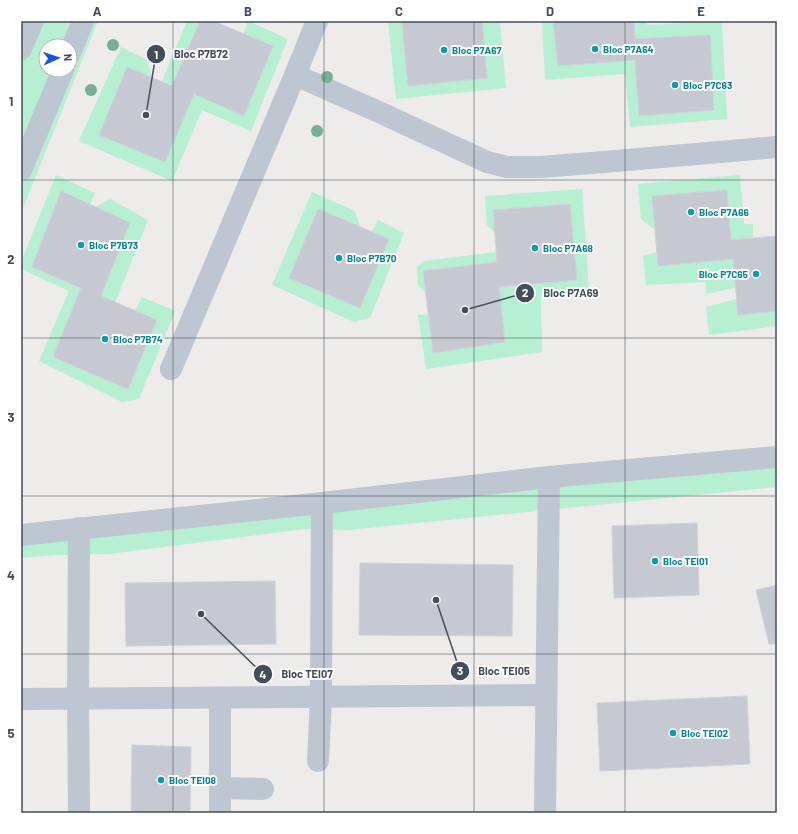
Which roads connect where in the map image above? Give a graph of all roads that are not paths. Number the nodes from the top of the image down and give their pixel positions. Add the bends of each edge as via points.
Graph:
1 (33, 21) edge
2 (83, 21) edge
3 (317, 21) edge
4 (76, 38) edge
5 (21, 49) edge
6 (295, 75) junction
7 (60, 78) edge
8 (777, 147) edge
9 (21, 170) edge
10 (171, 369) dead end
11 (777, 457) edge
12 (549, 477) junction
13 (322, 503) junction
14 (79, 528) junction
15 (21, 535) edge
16 (546, 695) junction
17 (321, 697) junction
18 (78, 698) junction
19 (220, 698) junction
20 (21, 699) edge
21 (318, 761) dead end
22 (220, 788) junction
23 (263, 789) dead end
24 (80, 813) edge
25 (220, 813) edge
26 (545, 813) edge

1 - 5 street
2 - 4 street
3 - 6 street
6 - 8 street via 487,162 507,167 540,167
6 - 10 street
7 - 9 street
11 - 12 street
12 - 13 street
12 - 16 street
13 - 14 street
13 - 17 street
14 - 15 street
14 - 18 street
16 - 17 street
16 - 26 street
17 - 19 street
17 - 21 street
18 - 19 street
18 - 20 street
18 - 24 street
19 - 22 street
22 - 23 street
22 - 25 street

